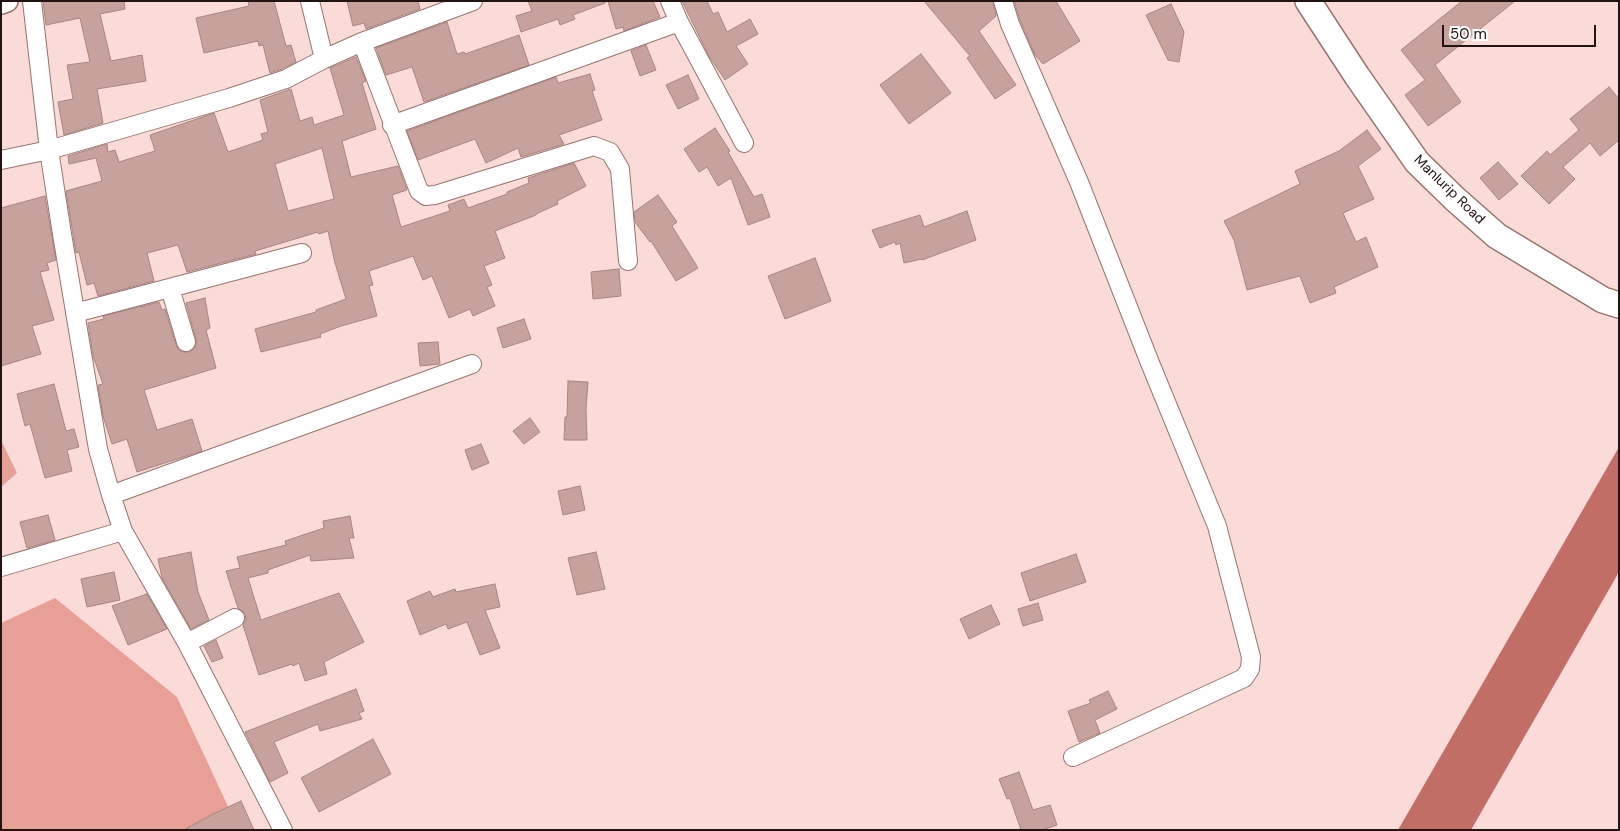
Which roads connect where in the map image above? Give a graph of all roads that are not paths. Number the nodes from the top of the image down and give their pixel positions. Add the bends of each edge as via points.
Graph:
1 (7, 1) edge
2 (32, 1) edge
3 (310, 1) edge
4 (473, 1) edge
5 (670, 1) edge
6 (1003, 1) edge
7 (1308, 1) edge
8 (1, 3) edge
9 (679, 22) junction
10 (362, 42) junction
11 (324, 59) junction
12 (392, 125) junction
13 (744, 143) dead end
14 (49, 150) junction
15 (1, 160) edge
16 (302, 253) dead end
17 (628, 261) dead end
18 (170, 288) junction
19 (1619, 306) edge
20 (76, 313) junction
21 (186, 342) dead end
22 (472, 364) dead end
23 (111, 495) junction
24 (123, 530) junction
25 (1, 567) edge
26 (236, 618) dead end
27 (186, 643) junction
28 (1073, 757) dead end
29 (283, 830) edge

1 - 8 street
2 - 14 street
3 - 11 street
4 - 10 street
5 - 9 street
6 - 28 street via 1217,526 1251,657 1250,668 1244,678
7 - 19 main road, Manlurip Road via 1417,162 1497,236 1603,300
9 - 12 street
9 - 13 street
10 - 11 street
10 - 12 street
11 - 14 street via 286,79 229,98
12 - 17 street via 419,191 426,196 594,146 610,152 620,169
14 - 15 street
14 - 20 street
16 - 18 street
18 - 20 street
18 - 21 street
20 - 23 street via 98,449
22 - 23 street
23 - 24 street
24 - 25 street
24 - 27 street
26 - 27 street
27 - 29 street

